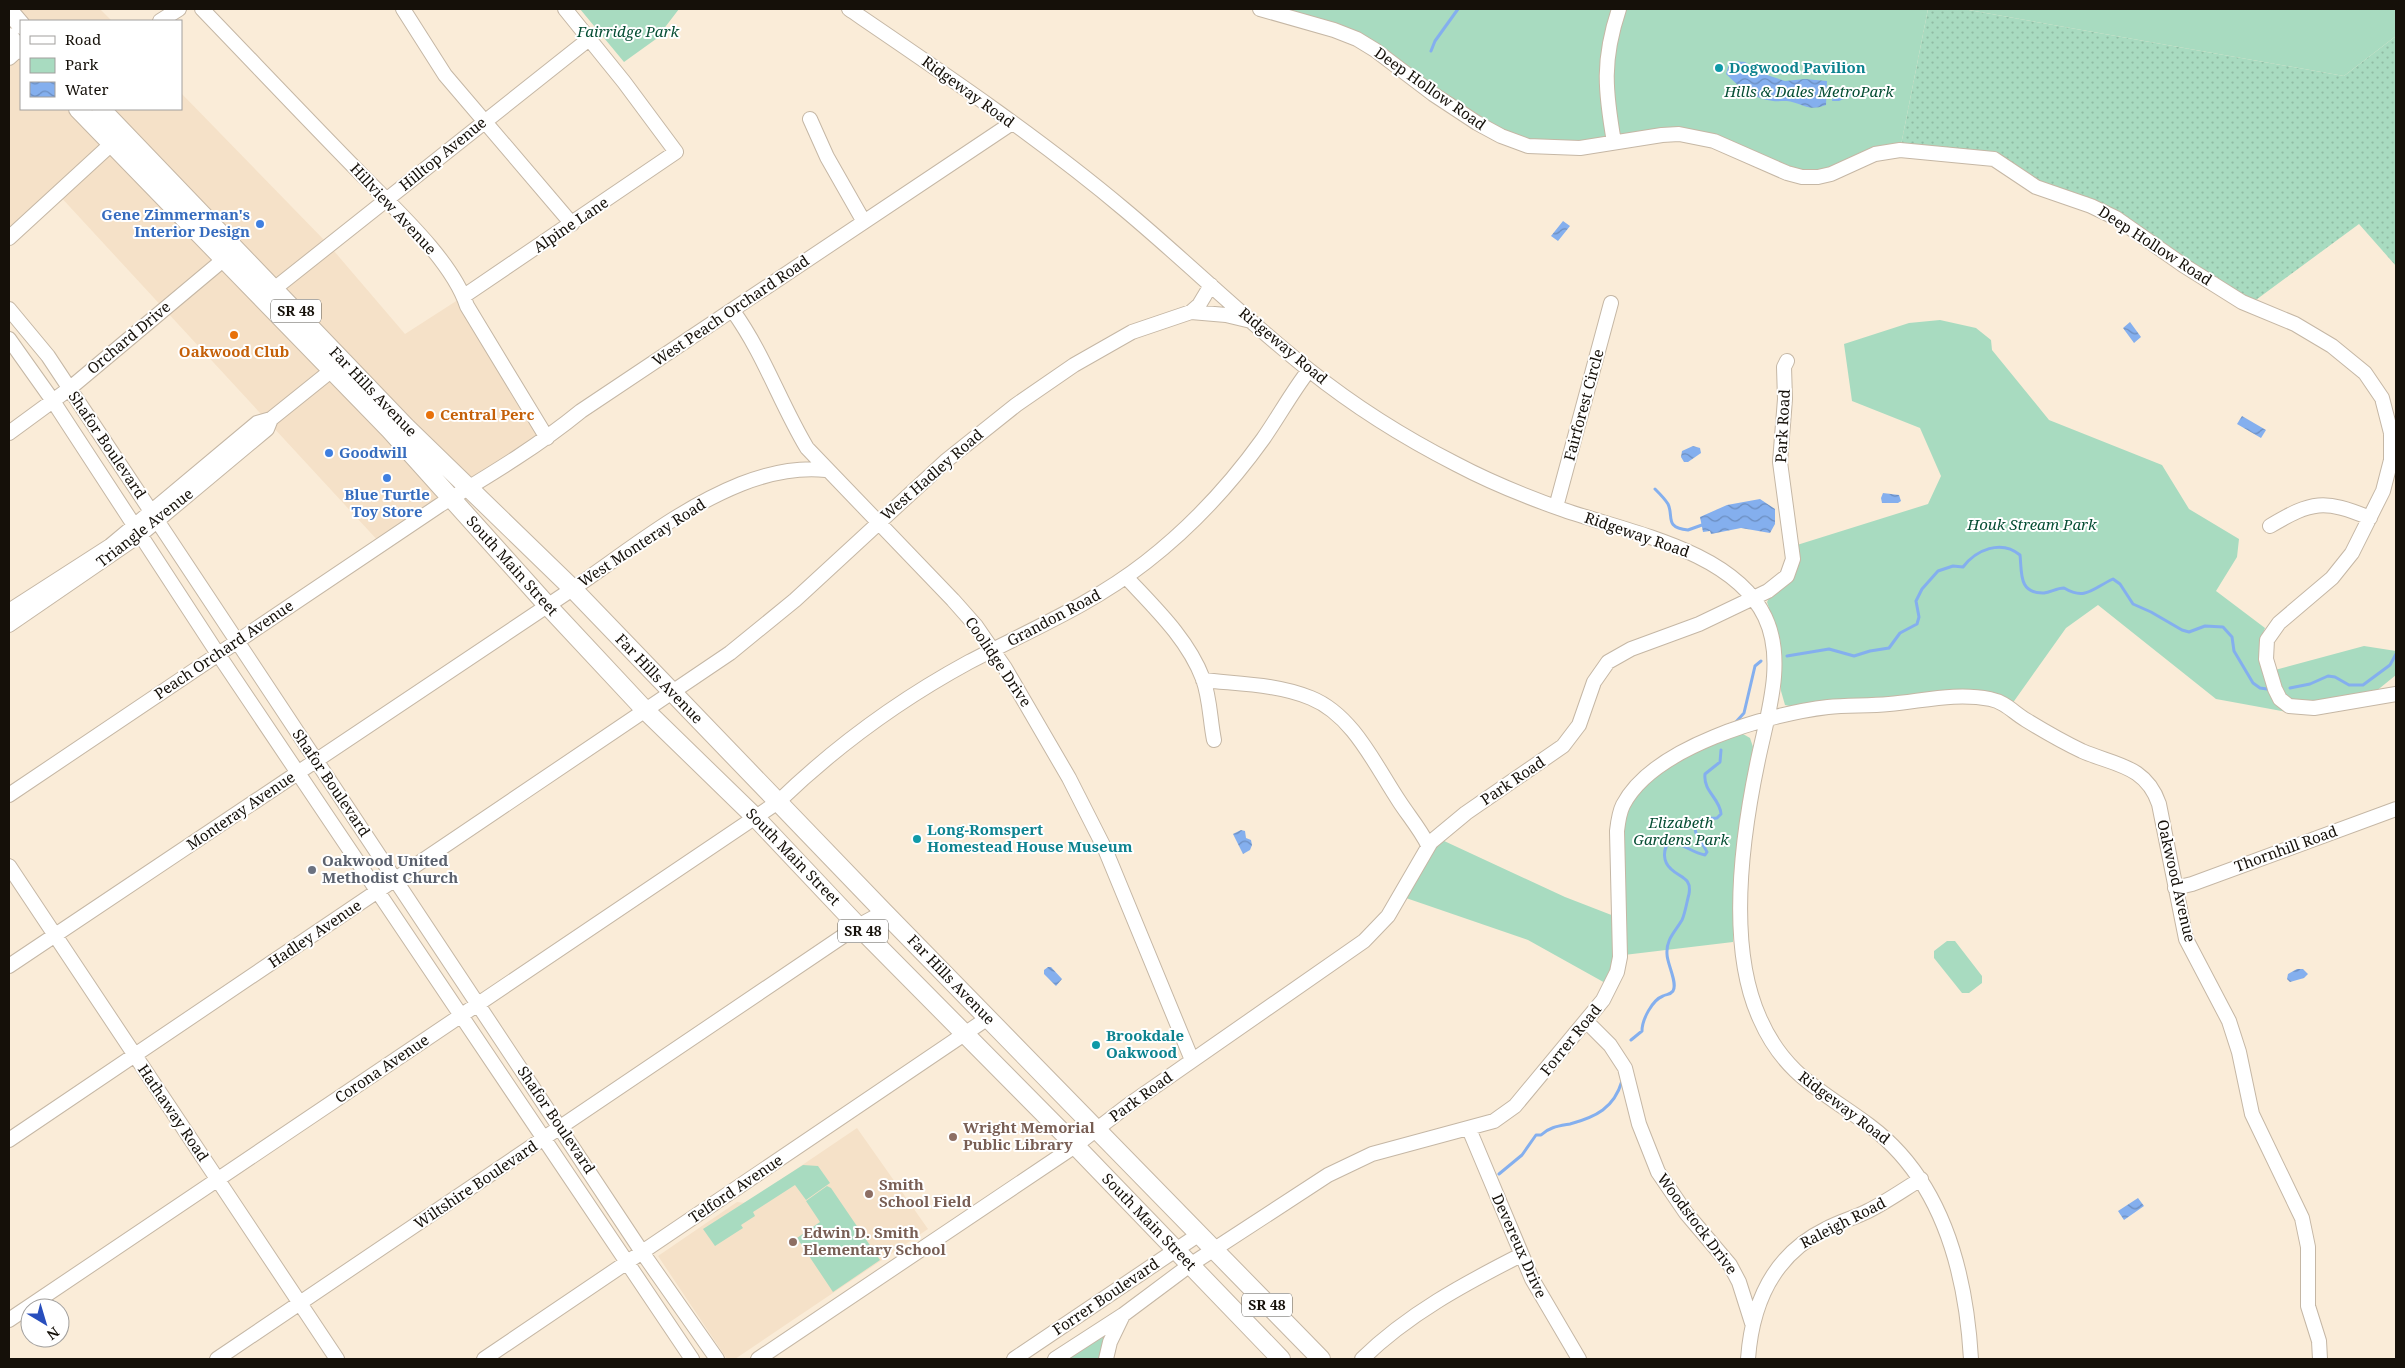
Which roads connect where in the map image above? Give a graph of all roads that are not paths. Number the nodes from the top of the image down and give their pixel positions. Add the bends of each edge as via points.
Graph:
1 (179, 9) edge
2 (202, 9) edge
3 (403, 9) edge
4 (565, 9) edge
5 (849, 9) edge
6 (1260, 9) edge
7 (1619, 9) edge
8 (9, 11) edge
9 (162, 20) edge
10 (20, 23) edge
11 (589, 39) junction
12 (79, 110) edge
13 (102, 110) edge
14 (810, 120) dead end
15 (483, 122) junction
16 (1012, 122) junction
17 (124, 133) junction
18 (1614, 142) junction
19 (111, 145) junction
20 (386, 198) junction
21 (864, 222) junction
22 (572, 224) junction
23 (9, 238) edge
24 (223, 260) junction
25 (1212, 285) junction
26 (274, 289) junction
27 (464, 296) junction
28 (1611, 303) dead end
29 (9, 308) edge
30 (733, 311) junction
31 (1191, 312) junction
32 (1252, 322) junction
33 (9, 339) edge
34 (1787, 360) dead end
35 (332, 370) junction
36 (1309, 370) junction
37 (69, 389) junction
38 (53, 401) junction
39 (9, 433) edge
40 (547, 438) junction
41 (805, 445) junction
42 (784, 470) junction
43 (826, 470) junction
44 (2392, 482) edge
45 (469, 488) junction
46 (445, 502) junction
47 (1556, 507) junction
48 (154, 515) junction
49 (2370, 518) junction
50 (878, 522) junction
51 (2270, 526) dead end
52 (137, 530) junction
53 (1126, 577) junction
54 (573, 589) junction
55 (1753, 598) junction
56 (547, 605) junction
57 (16, 611) edge
58 (9, 625) edge
59 (237, 641) junction
60 (993, 650) junction
61 (218, 654) junction
62 (1203, 680) junction
63 (672, 693) junction
64 (2396, 694) edge
65 (646, 711) junction
66 (1768, 719) junction
67 (1214, 740) dead end
68 (316, 762) junction
69 (299, 773) junction
70 (9, 795) edge
71 (778, 802) junction
72 (2396, 809) edge
73 (755, 817) junction
74 (1428, 845) junction
75 (9, 866) edge
76 (395, 880) junction
77 (2175, 888) junction
78 (379, 891) junction
79 (884, 912) junction
80 (858, 926) junction
81 (55, 935) junction
82 (9, 966) edge
83 (478, 1004) junction
84 (462, 1015) junction
85 (988, 1018) junction
86 (1586, 1021) junction
87 (965, 1034) junction
88 (134, 1055) junction
89 (1192, 1060) junction
90 (562, 1128) junction
91 (1096, 1129) junction
92 (1470, 1129) junction
93 (545, 1139) junction
94 (9, 1140) edge
95 (1075, 1146) junction
96 (217, 1179) junction
97 (1921, 1179) junction
98 (1198, 1234) junction
99 (1176, 1250) junction
100 (1214, 1251) junction
101 (642, 1252) junction
102 (1521, 1255) junction
103 (626, 1263) junction
104 (1190, 1266) junction
105 (300, 1303) junction
106 (1123, 1315) junction
107 (9, 1320) edge
108 (1752, 1323) junction
109 (1316, 1358) edge
110 (217, 1359) edge
111 (337, 1359) edge
112 (484, 1359) edge
113 (692, 1359) edge
114 (717, 1359) edge
115 (758, 1359) edge
116 (1014, 1359) edge
117 (1055, 1359) edge
118 (1106, 1359) edge
119 (1281, 1359) edge
120 (1362, 1359) edge
121 (1578, 1359) edge
122 (1748, 1359) edge
123 (1971, 1359) edge
124 (2320, 1359) edge

1 - 9 street
2 - 20 street, Hillview Avenue
3 - 15 street via 445,76
4 - 11 street
5 - 16 street, Ridgeway Road
6 - 18 street, Deep Hollow Road via 1356,39 1455,108 1517,144 1580,148
7 - 18 street via 1606,63 1606,89
8 - 10 main road
11 - 15 street, Hilltop Avenue
11 - 22 street, Alpine Lane via 676,152
12 - 19 main road, Far Hills Avenue / SR 48
13 - 17 main road, Far Hills Avenue / SR 48
14 - 21 street
15 - 20 street, Hilltop Avenue
15 - 22 street
16 - 21 street, West Peach Orchard Road
16 - 25 street, Ridgeway Road via 1123,208
17 - 19 street
17 - 26 main road, Far Hills Avenue / SR 48
18 - 44 street, Deep Hollow Road via 1662,135 1697,137 1802,177 1831,174 1875,154 1900,150 1994,159 2036,187 2116,218 2242,302 2295,324 2346,356 2365,373 2386,408 2392,433
19 - 23 street
19 - 24 main road, Far Hills Avenue / SR 48
20 - 26 street, Hilltop Avenue
20 - 27 street, Hillview Avenue via 433,251
21 - 30 street, West Peach Orchard Road
22 - 27 street, Alpine Lane
24 - 35 main road, Far Hills Avenue / SR 48
24 - 37 street, Orchard Drive
25 - 31 street
25 - 32 street, Ridgeway Road
26 - 45 main road, Far Hills Avenue / SR 48
27 - 40 street, Hillview Avenue
28 - 47 street, Fairforest Circle
29 - 37 street, Shafor Boulevard via 48,356
30 - 40 street, West Peach Orchard Road via 581,411
30 - 41 street, Coolidge Drive via 762,356
31 - 32 street, West Hadley Road via 1238,317
31 - 50 street, West Hadley Road via 1132,332 1045,384 947,460
32 - 36 street, Ridgeway Road
33 - 38 street, Shafor Boulevard
34 - 55 street, Park Road via 1780,462 1791,534 1792,568 1782,582
35 - 46 main road, South Main Street / SR 48 via 390,430
35 - 48 street, Triangle Avenue via 271,419 267,429
36 - 47 street, Ridgeway Road via 1370,414 1438,455
36 - 53 street, Grandon Road via 1262,441 1224,488 1173,540
37 - 38 street, Orchard Drive
37 - 48 street, Shafor Boulevard
38 - 39 street, Orchard Drive
38 - 52 street, Shafor Boulevard
40 - 45 street, West Peach Orchard Road
41 - 42 street via 795,463
41 - 43 street, Coolidge Drive
42 - 43 street, West Monteray Road
42 - 54 street, West Monteray Road via 741,484 697,506
43 - 50 street, Coolidge Drive
44 - 49 street, Deep Hollow Road
45 - 46 street, West Peach Orchard Road
45 - 54 main road, Far Hills Avenue / SR 48
46 - 56 main road, South Main Street / SR 48
46 - 59 street, Peach Orchard Avenue
47 - 55 street, Ridgeway Road via 1673,545 1728,574
48 - 52 street, Triangle Avenue
48 - 59 street, Shafor Boulevard
49 - 51 street via 2339,507 2314,505 2296,510
49 - 64 street, Deep Hollow Road via 2345,564 2271,633 2266,659 2275,689 2289,706 2314,708
50 - 60 street, Coolidge Drive via 954,600
50 - 63 street, West Hadley Road via 767,624
52 - 57 street, Triangle Avenue
52 - 61 street, Shafor Boulevard
53 - 60 street, Grandon Road via 1066,615
53 - 62 street via 1178,635
54 - 56 street, West Monteray Road
54 - 63 main road, Far Hills Avenue / SR 48
55 - 66 street, Ridgeway Road via 1770,630 1773,649 1773,692
55 - 74 street, Park Road via 1699,624 1631,649 1608,662 1594,682 1579,725 1563,746 1466,813
56 - 65 main road, South Main Street / SR 48
56 - 68 street, Monteray Avenue
57 - 58 street, Triangle Avenue
59 - 61 street, Peach Orchard Avenue
59 - 68 street, Shafor Boulevard
60 - 71 street, Grandon Road via 892,708 822,762
60 - 89 street, Coolidge Drive via 1070,778 1105,849
61 - 69 street, Shafor Boulevard
61 - 70 street, Peach Orchard Avenue
62 - 67 street
62 - 74 street via 1299,694 1326,706 1345,722 1363,745
63 - 65 street, West Hadley Road
63 - 71 main road, Far Hills Avenue / SR 48
65 - 73 main road, South Main Street / SR 48
65 - 76 street, Hadley Avenue
66 - 77 street, Oakwood Avenue via 1829,707 1951,696 2001,702 2073,747 2127,767 2142,778 2159,804
66 - 86 street, Forrer Road via 1689,747 1639,783 1623,805 1617,831 1619,965 1611,988
66 - 97 street, Ridgeway Road via 1755,776 1744,857 1741,943 1751,998 1771,1040 1794,1070 1810,1086 1892,1144
68 - 69 street, Monteray Avenue
68 - 76 street, Shafor Boulevard
69 - 78 street, Shafor Boulevard
69 - 81 street, Monteray Avenue
71 - 73 street, Grandon Road
71 - 79 main road, Far Hills Avenue / SR 48
72 - 77 street, Thornhill Road
73 - 80 main road, South Main Street / SR 48
73 - 83 street, Corona Avenue
74 - 89 street, Park Road via 1398,901 1377,929 1323,972
75 - 81 street, Hathaway Road
76 - 78 street, Hadley Avenue
76 - 83 street, Shafor Boulevard
77 - 124 street, Oakwood Avenue via 2186,939 2229,1021 2252,1114 2302,1218 2308,1247 2308,1306 2319,1341
78 - 84 street, Shafor Boulevard
78 - 88 street, Hadley Avenue
79 - 80 street, Wiltshire Boulevard
79 - 85 main road, Far Hills Avenue / SR 48
80 - 87 main road, South Main Street / SR 48
80 - 90 street, Wiltshire Boulevard
81 - 82 street, Monteray Avenue
81 - 88 street, Hathaway Road
83 - 84 street, Corona Avenue
83 - 90 street, Shafor Boulevard
84 - 93 street, Shafor Boulevard
84 - 96 street, Corona Avenue
85 - 87 street, Telford Avenue
85 - 91 main road, Far Hills Avenue / SR 48
86 - 92 street, Forrer Road via 1516,1106 1494,1121
86 - 108 street, Woodstock Drive via 1610,1045 1625,1068 1639,1124 1658,1172 1686,1213 1730,1265
87 - 95 main road, South Main Street / SR 48
87 - 101 street, Telford Avenue
88 - 94 street, Hadley Avenue
88 - 96 street, Hathaway Road
89 - 91 street, Park Road
90 - 93 street, Wiltshire Boulevard
90 - 101 street, Shafor Boulevard
91 - 95 street, Park Road
91 - 98 main road, Far Hills Avenue / SR 48
92 - 100 street, Forrer Road via 1350,1163
92 - 102 street, Devereux Drive
93 - 103 street, Shafor Boulevard
93 - 105 street, Wiltshire Boulevard
95 - 99 main road, South Main Street / SR 48
95 - 115 street, Park Road
96 - 105 street, Hathaway Road
96 - 107 street, Corona Avenue
97 - 108 street, Raleigh Road via 1890,1199 1827,1228 1795,1248 1764,1288
97 - 123 street, Ridgeway Road via 1950,1242 1965,1310
98 - 99 street, Forrer Boulevard
98 - 100 main road, Far Hills Avenue / SR 48
99 - 104 main road, South Main Street / SR 48
99 - 116 street, Forrer Boulevard
100 - 104 street
100 - 109 main road, South Main Street / SR 48
101 - 103 street, Telford Avenue
101 - 114 street, Shafor Boulevard
102 - 120 street via 1423,1309
102 - 121 street, Devereux Drive
103 - 112 street, Telford Avenue
103 - 113 street, Shafor Boulevard
104 - 106 street, Forrer Boulevard
104 - 119 main road, South Main Street / SR 48
105 - 110 street, Wiltshire Boulevard
105 - 111 street, Hathaway Road
106 - 117 street, Forrer Boulevard
106 - 118 street
108 - 122 street, Raleigh Road

